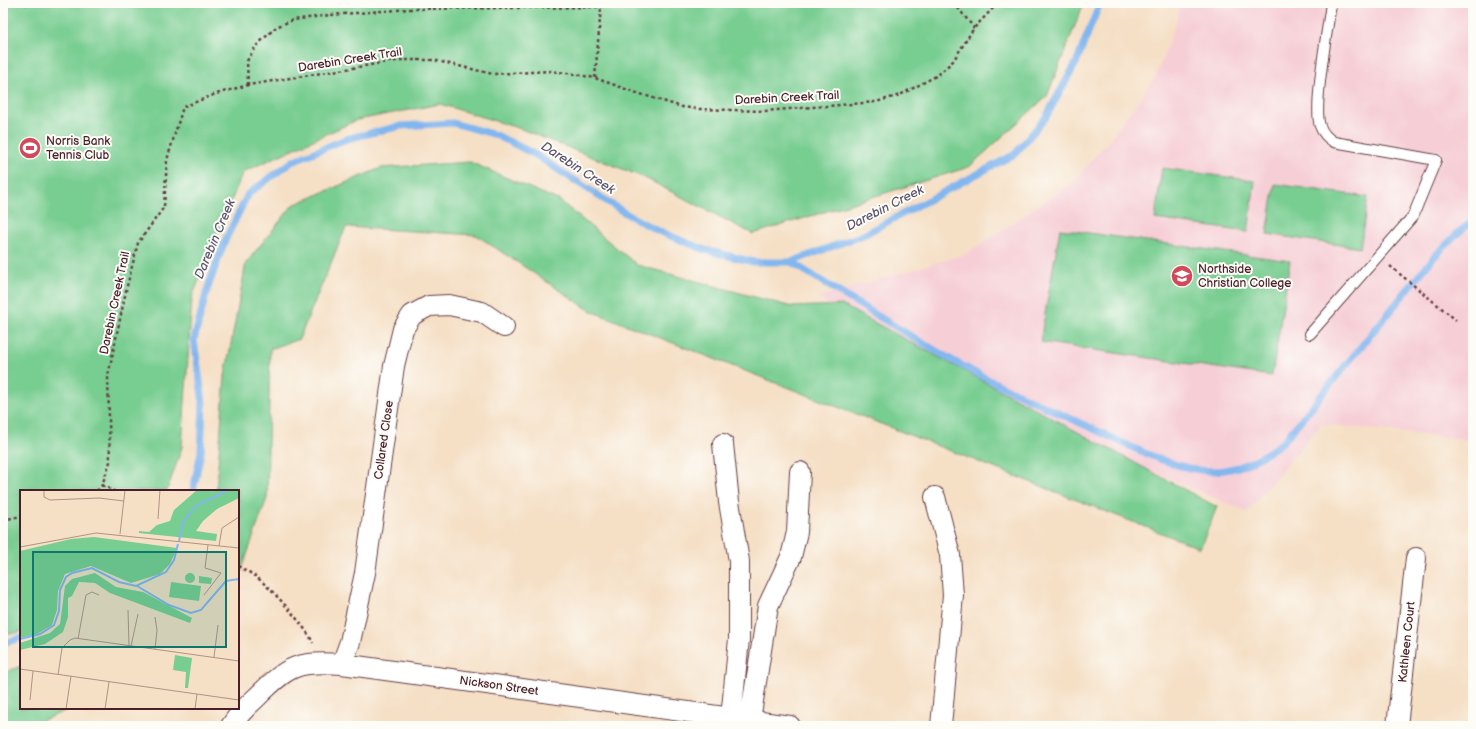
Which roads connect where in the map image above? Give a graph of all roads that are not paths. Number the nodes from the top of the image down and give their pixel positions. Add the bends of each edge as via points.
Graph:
1 (1331, 3) edge
2 (504, 327) dead end
3 (1310, 334) dead end
4 (723, 444) dead end
5 (800, 472) dead end
6 (935, 497) dead end
7 (1416, 558) dead end
8 (342, 664) junction
9 (740, 719) junction
10 (231, 726) edge
11 (790, 726) edge
12 (940, 726) edge
13 (1397, 726) edge

1 - 3 lane via 1318,106 1324,135 1334,142 1436,160 1413,216
2 - 8 street, Collared Close via 482,312 449,305 430,306 412,315 403,329 394,366 366,573 350,642
4 - 9 street via 739,561
5 - 9 street via 798,532 791,557 768,606
6 - 12 street via 950,555 953,595
7 - 13 street, Kathleen Court
8 - 9 street, Nickson Street
8 - 10 street, Nickson Street via 320,663 299,666 279,675
9 - 11 street, Nickson Street

